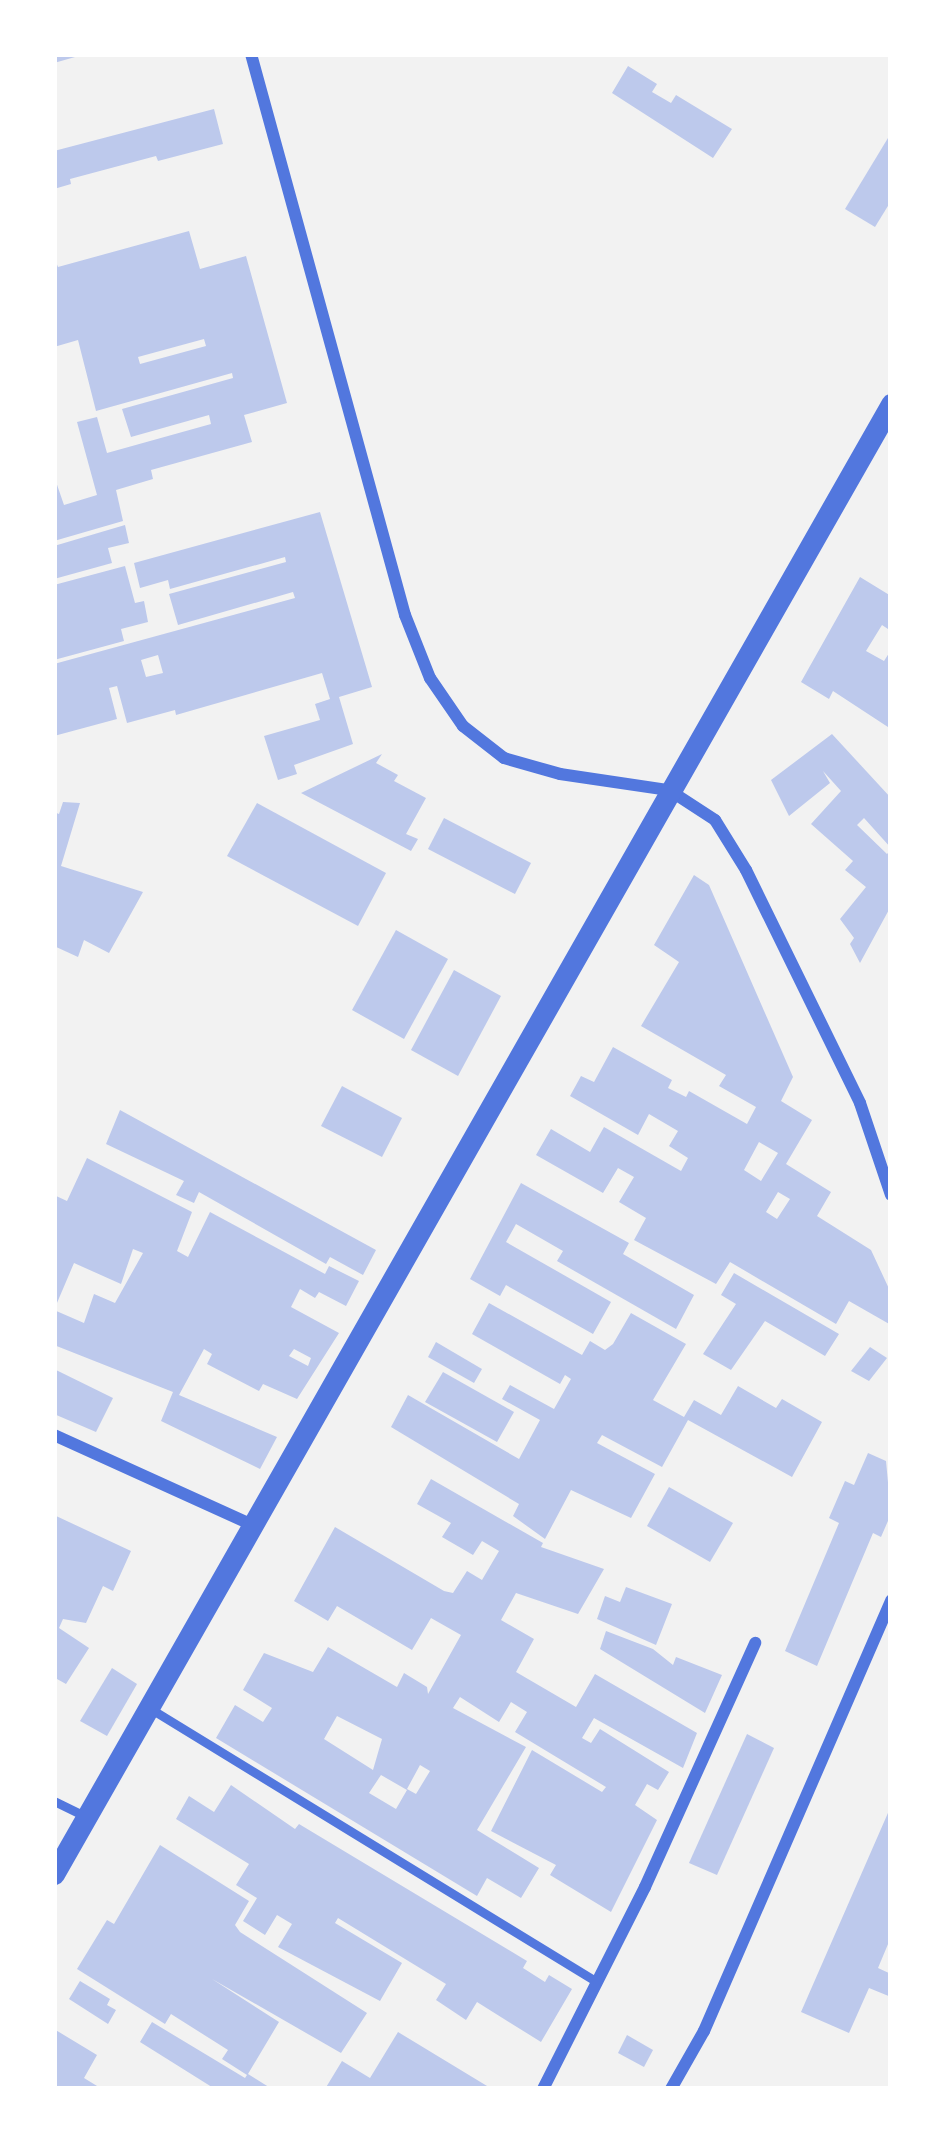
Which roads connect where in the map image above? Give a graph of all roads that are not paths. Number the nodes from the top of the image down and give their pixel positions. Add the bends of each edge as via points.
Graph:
1 (251, 54) edge
2 (891, 404) edge
3 (669, 790) junction
4 (891, 1195) edge
5 (54, 1435) edge
6 (256, 1526) junction
7 (891, 1600) edge
8 (754, 1642) dead end
9 (151, 1709) junction
10 (54, 1801) edge
11 (87, 1817) junction
12 (54, 1874) edge
13 (597, 1982) junction
14 (543, 2089) edge
15 (671, 2089) edge

1 - 3 street via 405,615 430,678 463,726 504,758
2 - 3 street
3 - 4 street via 715,820 746,870 860,1103
3 - 6 street
5 - 6 street
6 - 9 street
7 - 15 street via 704,2031
8 - 13 street
9 - 11 street
9 - 13 lane
10 - 11 lane
11 - 12 street
13 - 14 street

